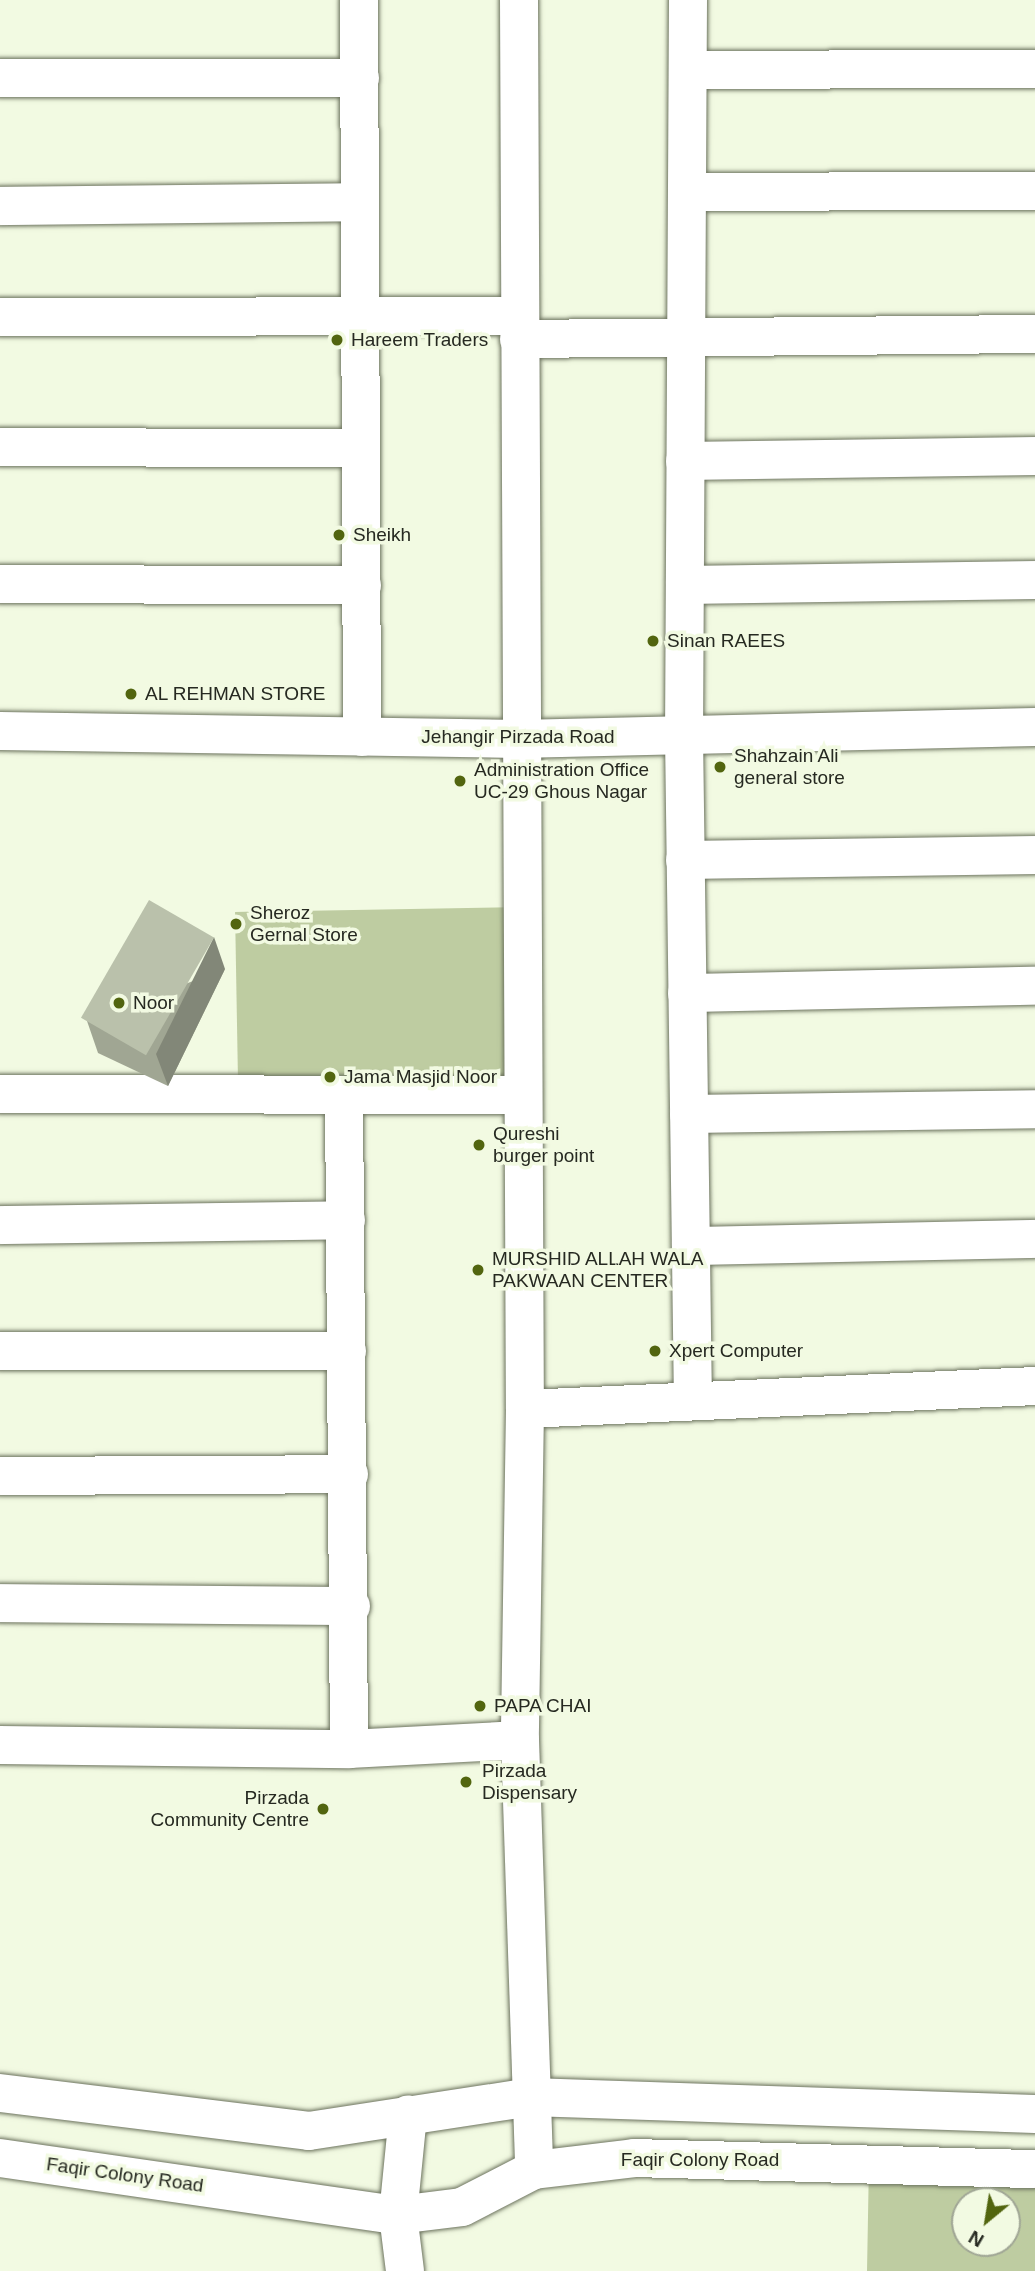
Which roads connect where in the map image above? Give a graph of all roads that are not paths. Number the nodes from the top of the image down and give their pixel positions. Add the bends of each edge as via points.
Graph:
1 (359, 0) edge
2 (519, 0) edge
3 (688, 0) edge
4 (1035, 69) edge
5 (688, 70) junction
6 (0, 78) edge
7 (360, 78) junction
8 (1035, 191) edge
9 (687, 192) junction
10 (360, 202) junction
11 (0, 206) edge
12 (360, 316) junction
13 (0, 317) edge
14 (519, 328) junction
15 (1035, 334) edge
16 (686, 337) junction
17 (0, 447) edge
18 (361, 448) junction
19 (1035, 456) edge
20 (685, 461) junction
21 (1035, 580) edge
22 (0, 584) edge
23 (362, 584) junction
24 (685, 585) junction
25 (1035, 727) edge
26 (0, 732) edge
27 (684, 736) junction
28 (362, 737) junction
29 (517, 739) junction
30 (1035, 855) edge
31 (685, 860) junction
32 (1035, 986) edge
33 (687, 993) junction
34 (0, 1094) edge
35 (344, 1095) junction
36 (522, 1095) junction
37 (1035, 1109) edge
38 (689, 1114) junction
39 (346, 1220) junction
40 (0, 1225) edge
41 (1035, 1238) edge
42 (691, 1246) junction
43 (0, 1351) edge
44 (348, 1351) junction
45 (1035, 1385) edge
46 (693, 1401) junction
47 (525, 1409) junction
48 (349, 1474) junction
49 (0, 1476) edge
50 (0, 1603) edge
51 (351, 1606) junction
52 (520, 1740) junction
53 (0, 1745) edge
54 (349, 1749) junction
55 (0, 2093) edge
56 (530, 2097) junction
57 (408, 2114) junction
58 (1035, 2114) edge
59 (0, 2158) edge
60 (1035, 2169) edge
61 (534, 2170) junction
62 (398, 2215) junction
63 (405, 2271) edge

1 - 7 street
2 - 14 street
3 - 5 street
4 - 5 street
5 - 9 street
6 - 7 street
7 - 10 street
8 - 9 street
9 - 16 street
10 - 11 street
10 - 12 street
12 - 13 street
12 - 14 street
12 - 18 street
14 - 16 street
14 - 29 street
15 - 16 street
16 - 20 street
17 - 18 street
18 - 23 street
19 - 20 street
20 - 24 street
21 - 24 street
22 - 23 street
23 - 28 street
24 - 27 street
25 - 27 street, Jehangir Pirzada Road
26 - 28 street, Jehangir Pirzada Road
27 - 29 street, Jehangir Pirzada Road
27 - 31 street
28 - 29 street, Jehangir Pirzada Road
29 - 36 street
30 - 31 street
31 - 33 street
32 - 33 street
33 - 38 street
34 - 35 street
35 - 36 street
35 - 39 street
36 - 47 street
37 - 38 street
38 - 42 street
39 - 40 street
39 - 44 street
41 - 42 street
42 - 46 street
43 - 44 street
44 - 48 street
45 - 46 street
46 - 47 street
47 - 52 street
48 - 49 street
48 - 51 street
50 - 51 street
51 - 54 street
52 - 54 street
52 - 56 street
53 - 54 street
55 - 57 street via 309,2131
56 - 57 street
56 - 58 street
56 - 61 street
57 - 62 street
59 - 62 street, Faqir Colony Road
60 - 61 street, Faqir Colony Road via 634,2158
61 - 62 street, Faqir Colony Road via 462,2207
62 - 63 street

